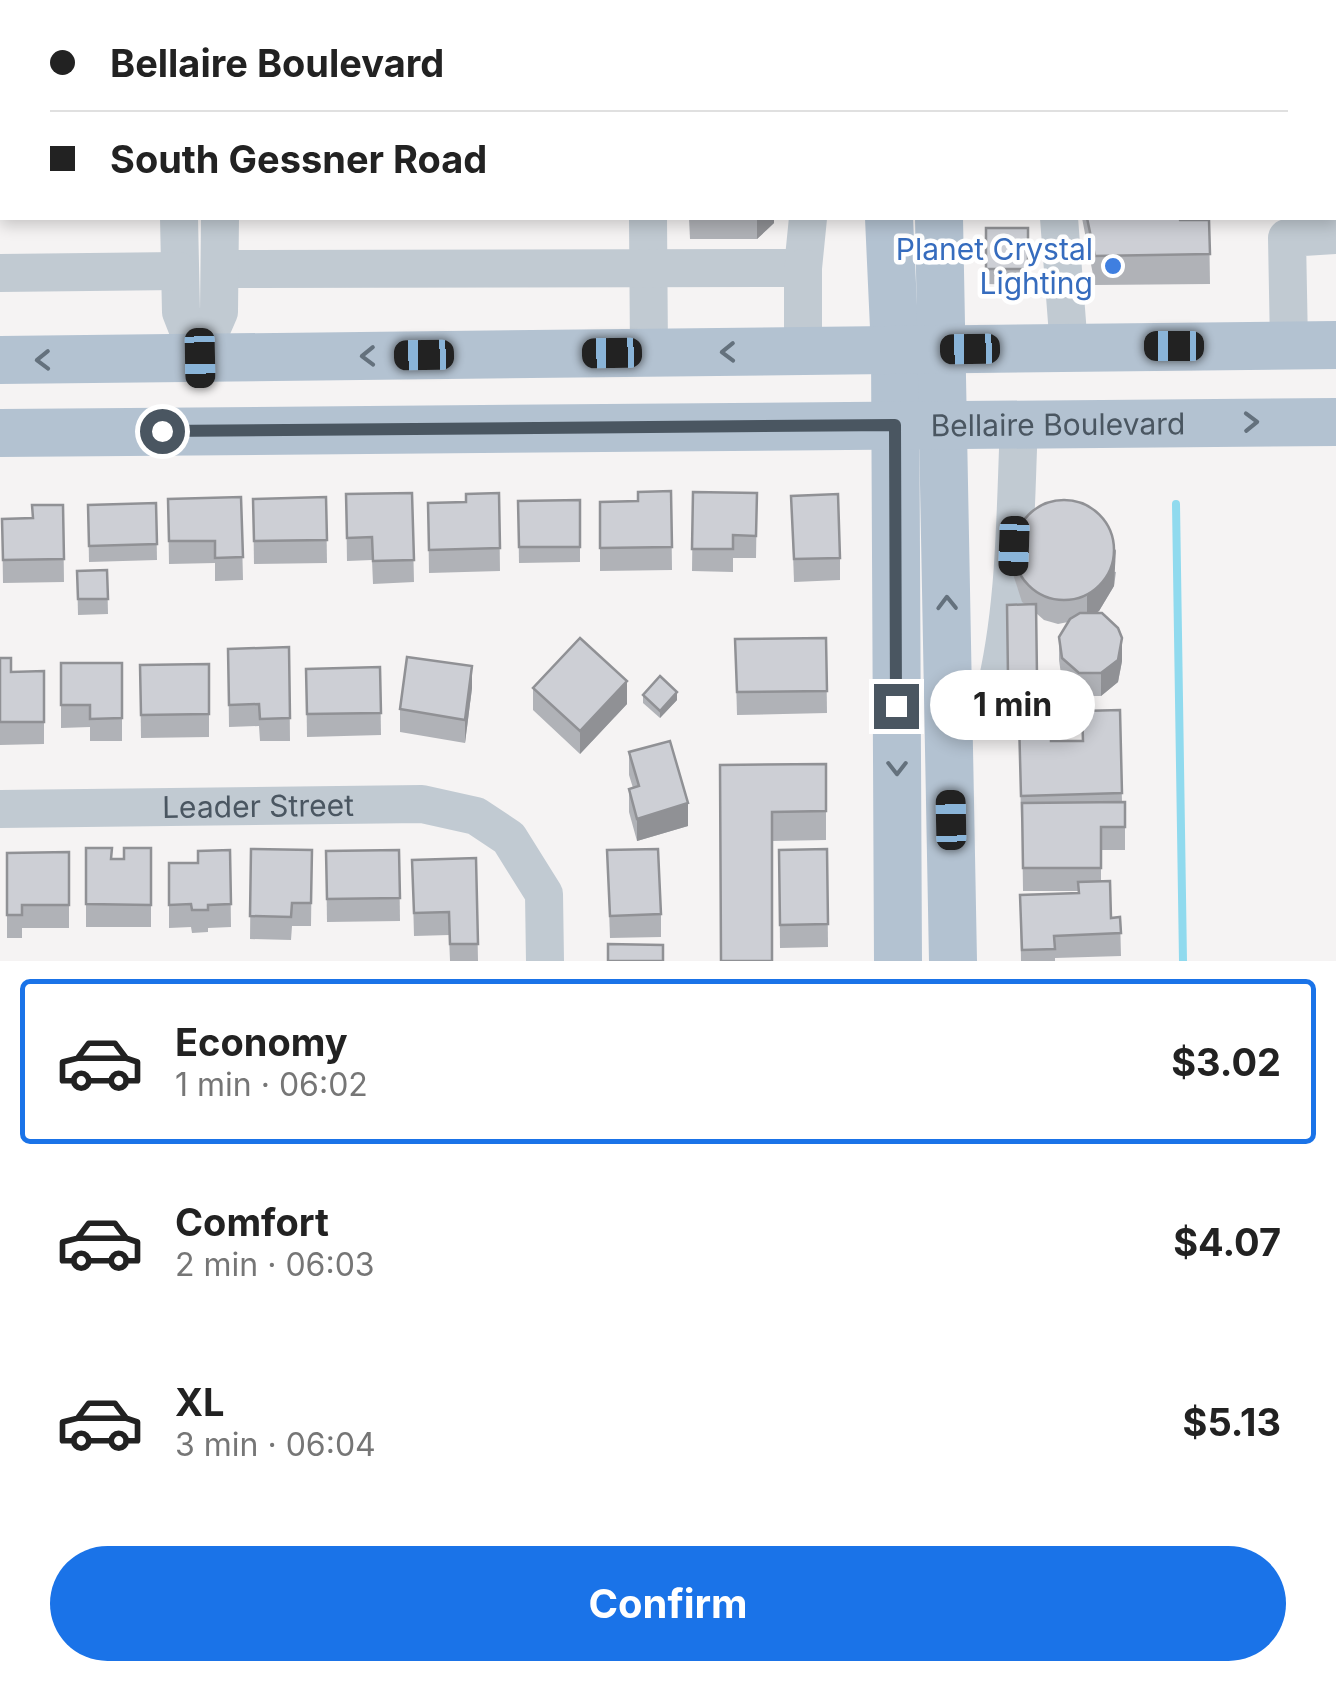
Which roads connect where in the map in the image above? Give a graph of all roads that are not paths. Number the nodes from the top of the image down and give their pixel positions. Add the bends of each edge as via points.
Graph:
1 (179, 220) edge
2 (220, 220) edge
3 (648, 220) edge
4 (808, 220) edge
5 (890, 220) edge
6 (939, 220) edge
7 (1059, 220) edge
8 (1336, 235) edge
9 (648, 268) junction
10 (804, 268) junction
11 (220, 269) junction
12 (178, 271) junction
13 (0, 274) edge
14 (1336, 344) edge
15 (1289, 345) junction
16 (1069, 348) junction
17 (895, 350) junction
18 (943, 350) junction
19 (803, 351) junction
20 (649, 353) junction
21 (200, 358) junction
22 (0, 360) edge
23 (1336, 422) edge
24 (1019, 424) junction
25 (895, 425) junction
26 (943, 425) junction
27 (201, 431) junction
28 (0, 433) edge
29 (948, 701) junction
30 (0, 810) edge
31 (898, 952) edge
32 (953, 952) edge
33 (545, 961) edge

1 - 12 street
2 - 11 street
3 - 9 street
4 - 10 street
5 - 17 main road
6 - 18 main road
7 - 16 street
8 - 15 street via 1287,238
9 - 10 street
9 - 11 street
9 - 20 street
10 - 19 street
11 - 21 street via 219,312
12 - 13 street
12 - 21 street via 180,312
14 - 15 main road
15 - 16 main road
16 - 18 main road
17 - 18 main road
17 - 19 main road
17 - 25 main road
18 - 26 main road
19 -> 20 main road
20 -> 21 main road
21 -> 22 main road
21 - 27 main road
24 -> 23 main road, Bellaire Boulevard
24 - 26 main road, Bellaire Boulevard
24 - 29 street via 1012,579 994,696
25 - 26 main road, Bellaire Boulevard
25 - 27 main road, Bellaire Boulevard
25 -> 31 main road
29 -> 26 main road
27 - 28 main road, Bellaire Boulevard
29 - 32 main road
30 - 33 street, Leader Street via 422,804 476,816 510,838 544,894
31 - 32 main road

